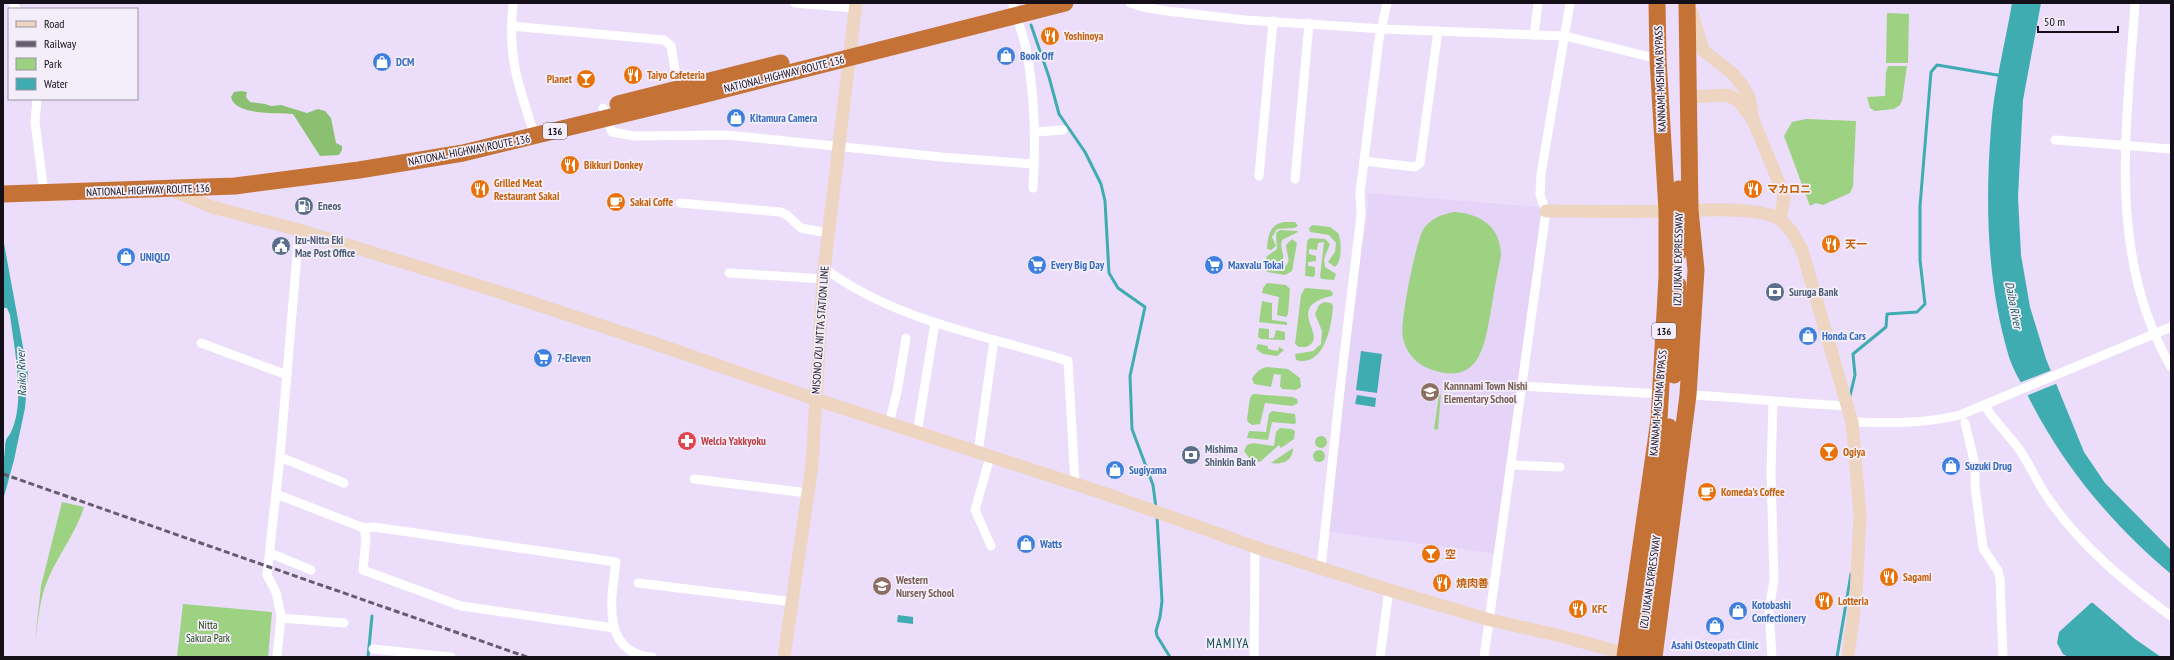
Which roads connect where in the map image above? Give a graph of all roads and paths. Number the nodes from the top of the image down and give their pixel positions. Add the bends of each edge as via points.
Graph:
1 (513, 3) edge
2 (795, 3) edge
3 (1065, 3) edge
4 (1130, 3) edge
5 (1387, 3) edge
6 (1538, 3) edge
7 (1570, 3) edge
8 (1657, 3) edge
9 (1676, 3) edge
10 (1688, 3) edge
11 (2135, 3) edge
12 (856, 6) edge
13 (1018, 8) edge
14 (1273, 21) junction
15 (1309, 23) junction
16 (511, 26) junction
17 (1382, 29) junction
18 (1438, 31) junction
19 (1534, 34) junction
20 (1565, 36) junction
21 (849, 52) junction
22 (1658, 59) junction
23 (678, 88) junction
24 (1689, 97) junction
25 (37, 100) edge
26 (604, 114) junction
27 (1753, 120) junction
28 (532, 127) junction
29 (1063, 130) dead end
30 (1035, 132) junction
31 (2055, 140) dead end
32 (838, 146) junction
33 (2127, 146) junction
34 (2171, 149) edge
35 (1364, 161) junction
36 (1034, 164) junction
37 (1259, 176) dead end
38 (1295, 179) dead end
39 (157, 181) junction
40 (3, 186) edge
41 (1033, 188) dead end
42 (39, 189) junction
43 (172, 190) junction
44 (3, 194) edge
45 (680, 203) dead end
46 (1690, 210) junction
47 (1546, 211) junction
48 (1666, 211) junction
49 (1780, 219) junction
50 (299, 230) junction
51 (828, 233) junction
52 (729, 273) dead end
53 (824, 274) junction
54 (935, 323) junction
55 (2171, 327) edge
56 (906, 338) dead end
57 (994, 340) junction
58 (200, 343) dead end
59 (2171, 367) edge
60 (287, 375) junction
61 (1521, 386) junction
62 (1661, 394) junction
63 (1688, 395) junction
64 (815, 399) junction
65 (1773, 402) junction
66 (1849, 406) junction
67 (1985, 406) junction
68 (1852, 422) junction
69 (889, 423) junction
70 (1965, 423) dead end
71 (917, 433) junction
72 (984, 455) junction
73 (280, 456) junction
74 (1511, 465) junction
75 (1560, 467) dead end
76 (694, 479) dead end
77 (344, 483) dead end
78 (1075, 484) junction
79 (808, 493) junction
80 (276, 494) junction
81 (364, 528) junction
82 (991, 546) dead end
83 (1255, 547) junction
84 (270, 553) junction
85 (1322, 568) junction
86 (311, 570) dead end
87 (638, 583) dead end
88 (1389, 590) junction
89 (794, 602) junction
90 (2171, 616) edge
91 (281, 618) junction
92 (1490, 620) junction
93 (344, 623) dead end
94 (614, 628) junction
95 (373, 649) dead end
96 (1631, 656) edge
97 (277, 657) edge
98 (451, 657) edge
99 (652, 657) edge
100 (784, 657) edge
101 (1254, 657) edge
102 (1380, 657) edge
103 (1484, 657) edge
104 (1654, 657) edge
105 (1772, 657) edge
106 (1848, 657) edge
107 (2003, 657) edge

1 - 16 street
2 - 12 street
3 - 13 highway, NATIONAL HIGHWAY ROUTE 136 / 136
4 - 14 street via 1167,11
5 - 17 street
6 - 19 street
7 - 20 street
8 - 22 highway, KANNAMI-MISHIMA BYPASS / 136
9 - 96 highway, IZU JUKAN EXPRESSWAY via 1679,199 1677,320 1667,451
10 - 24 highway, 136
10 - 27 street via 1702,50 1733,74 1742,85 1749,97
11 - 33 street
12 - 21 street, MISONO IZU NITTA STATION LINE
13 - 21 highway, NATIONAL HIGHWAY ROUTE 136 / 136
13 - 30 street via 1027,53
14 - 15 street
14 - 37 street
15 - 17 street
15 - 38 street
16 - 23 street via 664,40 671,46
16 - 28 street via 512,61
17 - 18 street
17 - 35 street
18 - 19 street
18 - 35 street via 1420,163 1415,167
19 - 20 street
20 - 22 street
20 - 47 street via 1541,174 1540,195
21 - 23 highway, NATIONAL HIGHWAY ROUTE 136 / 136
21 - 26 highway, NATIONAL HIGHWAY ROUTE 136 / 136
21 - 32 street, MISONO IZU NITTA STATION LINE
22 - 48 highway, KANNAMI-MISHIMA BYPASS / 136
23 - 26 highway, NATIONAL HIGHWAY ROUTE 136 / 136
24 - 27 street via 1727,95 1738,100
24 - 46 highway, 136
25 - 42 street via 35,122
26 - 28 highway, NATIONAL HIGHWAY ROUTE 136 / 136
26 - 32 street via 612,132 634,136 727,135
26 - 43 highway, NATIONAL HIGHWAY ROUTE 136 / 136 via 463,152 367,169 235,186
27 - 49 street via 1782,190 1784,198
28 - 39 highway, NATIONAL HIGHWAY ROUTE 136 / 136 via 350,161 234,176
29 - 30 street
30 - 36 street
31 - 33 street
32 - 36 street
32 - 51 street, MISONO IZU NITTA STATION LINE
33 - 34 street
33 - 59 street via 2126,219 2132,262 2145,313
35 - 85 street via 1360,193 1361,215
36 - 41 street
39 - 42 highway, NATIONAL HIGHWAY ROUTE 136 / 136
39 - 43 street
40 - 42 highway, NATIONAL HIGHWAY ROUTE 136 / 136
42 - 43 highway, NATIONAL HIGHWAY ROUTE 136 / 136
42 - 44 highway, NATIONAL HIGHWAY ROUTE 136 / 136
43 - 50 street via 212,207
45 - 51 street via 780,212 801,228
46 - 48 street
46 - 49 street via 1761,213
46 - 63 highway, 136 via 1696,270
47 - 48 street
47 - 61 street
48 - 62 highway, KANNAMI-MISHIMA BYPASS / 136 via 1667,277
49 - 66 street via 1792,232 1802,250
50 - 60 street
50 - 64 street via 501,292
51 - 53 street, MISONO IZU NITTA STATION LINE
52 - 53 street
53 - 54 street via 907,313
53 - 64 street, MISONO IZU NITTA STATION LINE
54 - 57 street
54 - 71 street
55 - 67 street
56 - 69 street
57 - 72 street
57 - 78 street via 1068,360
58 - 60 street
60 - 73 street
61 - 62 street
61 - 74 street
62 - 96 highway, KANNAMI-MISHIMA BYPASS / 136
63 - 65 street via 1747,397
63 - 104 highway, 136
64 - 69 street
64 - 79 street, MISONO IZU NITTA STATION LINE
65 - 66 street
65 - 105 street via 1774,580 1769,610
66 - 68 street
67 - 68 street via 1938,420 1909,423
67 - 90 street via 1994,421 2019,449 2050,502 2082,540 2144,596
68 - 106 street via 1860,515 1856,595
69 - 71 street
70 - 107 street via 1976,465 1975,486 1983,548 1998,571 2000,579
71 - 72 street
72 - 78 street
72 - 82 street via 975,510
73 - 77 street
73 - 80 street
74 - 75 street
74 - 92 street
76 - 79 street
78 - 83 street
79 - 89 street, MISONO IZU NITTA STATION LINE
80 - 81 street
80 - 84 street
81 - 94 street via 366,538 363,570 461,606
81 - 94 street via 374,527 616,562 611,597
83 - 85 street
83 - 101 street
84 - 86 street
84 - 91 street via 267,575 276,592
85 - 88 street
87 - 89 street
88 - 92 street
88 - 102 street
89 - 100 street, MISONO IZU NITTA STATION LINE
91 - 93 street
91 - 97 street
92 - 96 street
92 - 103 street
94 - 99 street via 617,637 625,646 640,655
95 - 98 street

